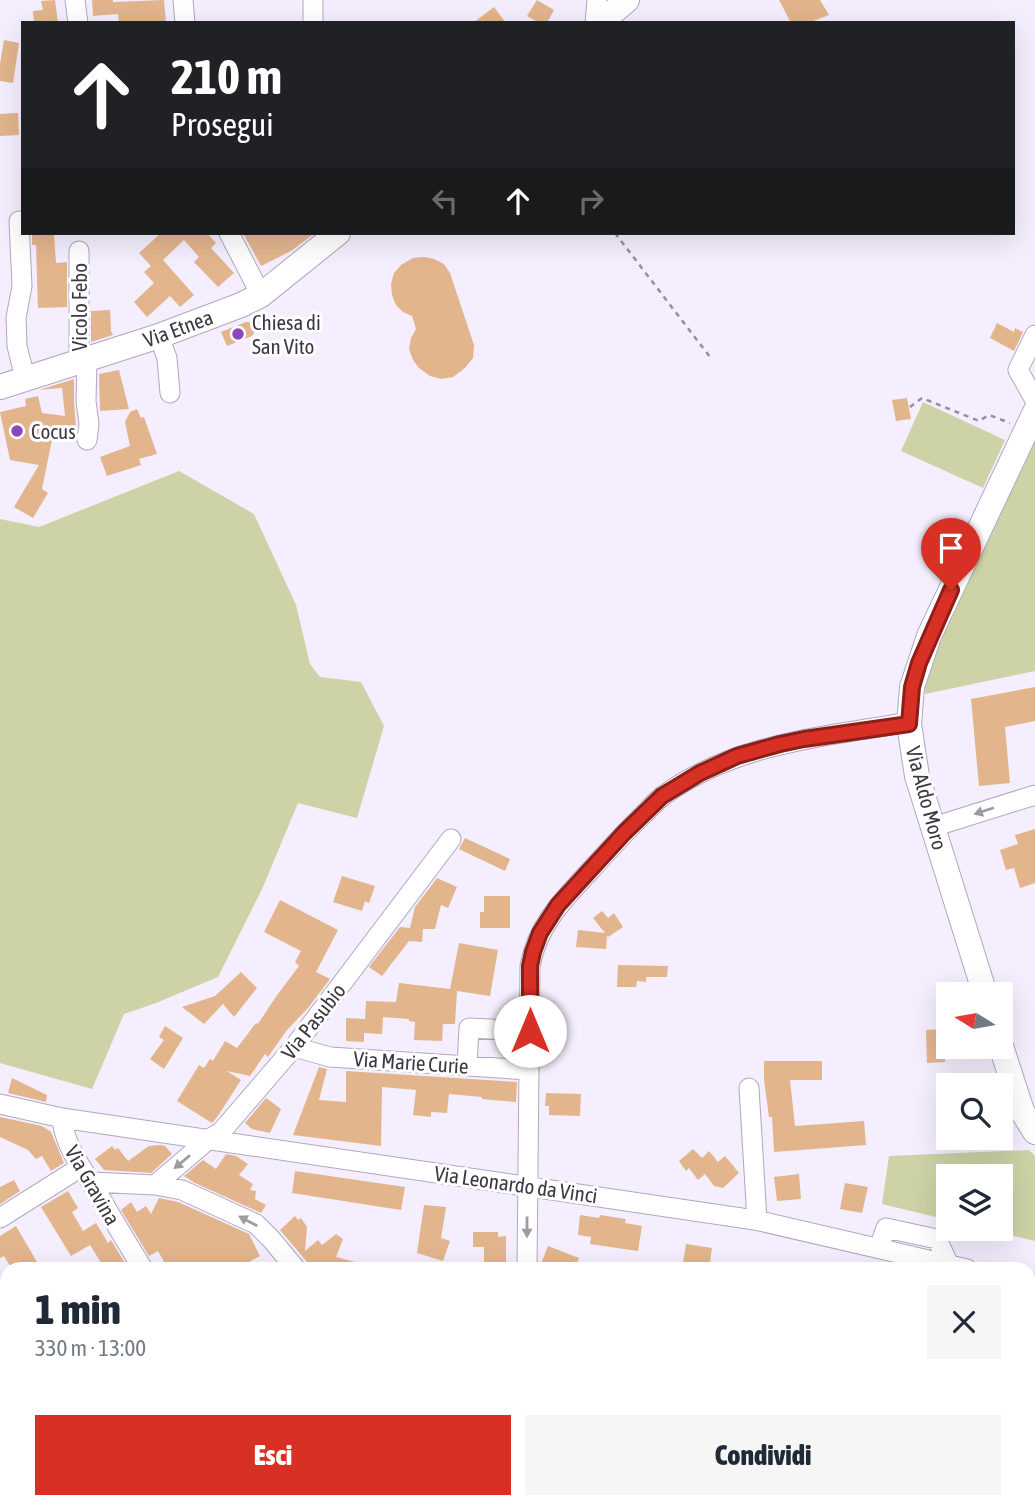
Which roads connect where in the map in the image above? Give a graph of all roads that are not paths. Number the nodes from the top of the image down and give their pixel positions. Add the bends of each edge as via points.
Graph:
1 (75, 0) edge
2 (183, 0) edge
3 (313, 0) edge
4 (597, 0) edge
5 (627, 0) edge
6 (78, 21) edge
7 (185, 21) edge
8 (313, 21) edge
9 (598, 21) edge
10 (601, 21) edge
11 (21, 221) edge
12 (230, 235) edge
13 (336, 235) edge
14 (79, 251) dead end
15 (261, 295) junction
16 (1035, 335) edge
17 (159, 336) junction
18 (83, 361) junction
19 (30, 379) junction
20 (0, 387) edge
21 (170, 393) dead end
22 (1035, 400) edge
23 (1035, 412) edge
24 (87, 440) dead end
25 (909, 724) junction
26 (1035, 795) edge
27 (933, 827) junction
28 (451, 839) dead end
29 (981, 982) edge
30 (530, 1031) junction
31 (295, 1046) junction
32 (1005, 1059) edge
33 (467, 1066) junction
34 (529, 1070) junction
35 (749, 1088) dead end
36 (0, 1104) edge
37 (62, 1118) junction
38 (1035, 1132) edge
39 (209, 1139) junction
40 (86, 1175) junction
41 (155, 1185) junction
42 (527, 1185) junction
43 (0, 1218) edge
44 (757, 1220) junction
45 (878, 1248) junction
46 (139, 1262) edge
47 (290, 1262) edge
48 (527, 1262) edge
49 (912, 1262) edge
50 (954, 1262) edge

1 - 6 street
2 - 7 street
3 - 8 street
4 - 9 street
5 - 10 main road
11 - 19 street via 17,346
12 - 15 street
13 - 15 main road, Via Etnea
14 - 18 street, Vicolo Febo
15 - 17 main road, Via Etnea
16 - 22 street via 1018,370
17 - 18 main road, Via Etnea
17 - 21 street via 167,358
18 - 19 main road, Via Etnea
18 - 24 street, Vicolo Febo
19 - 20 main road, Via Etnea
23 - 25 main road, Via Aldo Moro via 929,636 912,687
25 - 27 main road, Via Aldo Moro via 917,776
25 - 30 street via 804,739 737,756 662,796 558,905 540,933 530,966
26 -> 27 street
27 - 29 main road, Via Aldo Moro
28 - 31 street, Via Pasubio
30 - 33 street via 469,1028
30 - 34 street
31 - 33 street, Via Marie Curie via 330,1056
31 - 39 street, Via Pasubio via 221,1132
32 - 38 main road via 1022,1111
33 - 34 street, Via Marie Curie
34 - 42 street
35 - 44 street
36 - 37 street, Via Gravina
37 - 39 street, Via Leonardo da Vinci
37 - 40 street, Via Gravina via 67,1141
39 -> 41 street, Via Pasubio
39 - 42 street, Via Leonardo da Vinci
40 - 41 street
40 - 43 street
40 - 46 street, Via Gravina
47 -> 41 street via 256,1224 181,1190
42 - 44 street, Via Leonardo da Vinci
42 -> 48 street
44 - 45 street, Via Leonardo da Vinci
45 - 49 street, Via Leonardo da Vinci
45 - 50 street via 886,1228 937,1239

